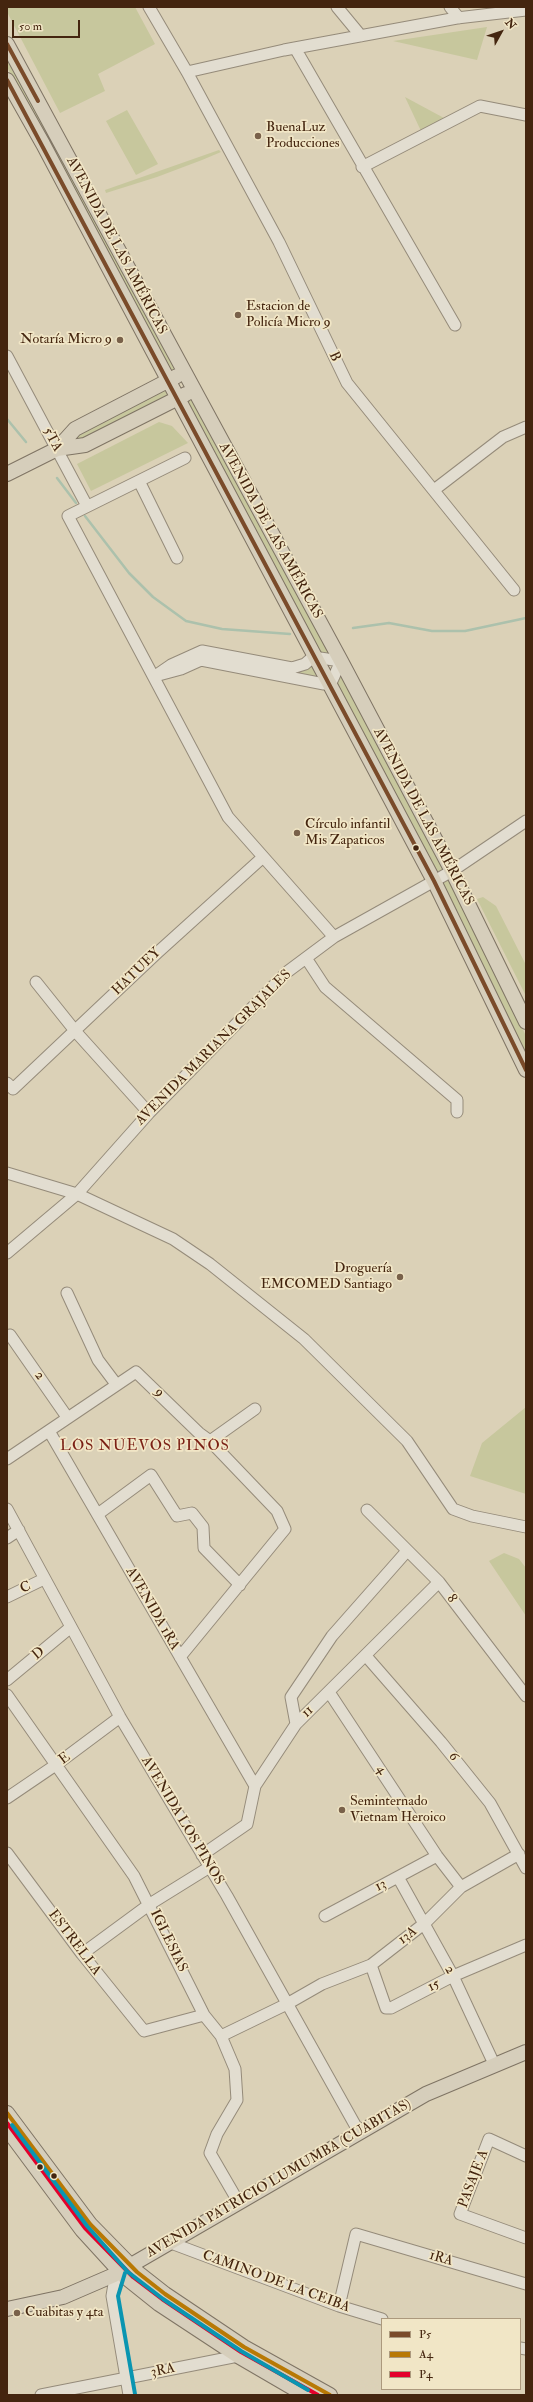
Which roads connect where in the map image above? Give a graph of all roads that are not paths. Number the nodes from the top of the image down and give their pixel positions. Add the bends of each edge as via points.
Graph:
1 (149, 7) edge
2 (337, 7) edge
3 (450, 7) edge
4 (526, 10) edge
5 (459, 18) junction
6 (361, 36) junction
7 (7, 44) edge
8 (295, 48) junction
9 (187, 72) junction
10 (7, 80) edge
11 (526, 115) edge
12 (362, 167) junction
13 (455, 325) dead end
14 (7, 356) edge
15 (184, 372) junction
16 (168, 381) junction
17 (194, 390) junction
18 (178, 398) junction
19 (526, 427) edge
20 (57, 449) junction
21 (186, 458) dead end
22 (7, 474) edge
23 (139, 481) junction
24 (434, 490) junction
25 (88, 506) junction
26 (177, 558) dead end
27 (514, 590) dead end
28 (316, 657) junction
29 (341, 661) junction
30 (155, 676) junction
31 (330, 683) junction
32 (526, 821) edge
33 (262, 858) junction
34 (452, 872) junction
35 (434, 881) junction
36 (334, 937) junction
37 (306, 958) junction
38 (36, 982) dead end
39 (526, 1022) edge
40 (76, 1032) junction
41 (526, 1070) edge
42 (10, 1086) edge
43 (457, 1112) dead end
44 (149, 1113) junction
45 (7, 1173) edge
46 (77, 1194) junction
47 (7, 1253) edge
48 (67, 1293) dead end
49 (10, 1335) dead end
50 (116, 1384) junction
51 (255, 1409) dead end
52 (67, 1417) junction
53 (49, 1431) junction
54 (210, 1441) junction
55 (7, 1460) edge
56 (7, 1509) edge
57 (367, 1510) dead end
58 (98, 1514) junction
59 (526, 1526) edge
60 (19, 1530) junction
61 (7, 1538) edge
62 (407, 1551) junction
63 (44, 1579) junction
64 (439, 1582) junction
65 (240, 1585) junction
66 (7, 1597) edge
67 (71, 1627) junction
68 (366, 1656) junction
69 (180, 1657) junction
70 (7, 1680) edge
71 (329, 1692) junction
72 (7, 1695) edge
73 (526, 1696) edge
74 (120, 1717) junction
75 (296, 1724) junction
76 (57, 1764) junction
77 (255, 1786) junction
78 (7, 1798) edge
79 (7, 1853) edge
80 (519, 1854) junction
81 (202, 1855) junction
82 (437, 1856) junction
83 (208, 1868) junction
84 (526, 1868) edge
85 (398, 1877) junction
86 (460, 1887) junction
87 (150, 1904) junction
88 (325, 1916) dead end
89 (425, 1923) junction
90 (526, 1946) edge
91 (82, 1954) junction
92 (371, 1965) junction
93 (453, 1976) junction
94 (287, 2004) junction
95 (204, 2015) junction
96 (221, 2036) junction
97 (526, 2052) edge
98 (495, 2066) junction
99 (7, 2113) edge
100 (7, 2129) edge
101 (359, 2132) junction
102 (526, 2156) edge
103 (239, 2204) junction
104 (526, 2238) edge
105 (171, 2243) junction
106 (99, 2248) junction
107 (124, 2268) junction
108 (98, 2282) junction
109 (526, 2284) edge
110 (339, 2306) junction
111 (7, 2309) edge
112 (381, 2319) edge
113 (238, 2356) junction
114 (126, 2378) junction
115 (41, 2395) edge
116 (129, 2395) edge
117 (305, 2395) edge
118 (330, 2395) edge

1 - 9 street, B
2 - 6 street
3 - 5 street
4 - 5 street
5 - 6 street
6 - 8 street
7 - 15 main road, AVENIDA DE LAS AMÉRICAS
8 - 9 street
8 - 12 street
9 - 24 street, B via 279,242 343,376
10 - 16 main road, AVENIDA DE LAS AMÉRICAS
11 - 12 street via 480,106
12 - 13 street
14 - 20 street, 5TA
15 - 16 main road
15 - 17 main road, AVENIDA DE LAS AMÉRICAS
16 - 18 main road, AVENIDA DE LAS AMÉRICAS
16 - 20 main road via 75,429
17 - 18 main road
17 - 29 main road, AVENIDA DE LAS AMÉRICAS
18 - 20 main road via 85,445
18 - 28 main road, AVENIDA DE LAS AMÉRICAS
19 - 24 street via 503,437
20 - 22 main road
20 - 25 street, 5TA
21 - 23 street
23 - 25 street
23 - 26 street
24 - 27 street, B
25 - 30 street via 68,516
28 - 29 street
28 - 30 street via 292,668 202,651 171,665
28 - 31 main road, AVENIDA DE LAS AMÉRICAS
29 - 31 street
29 - 34 main road, AVENIDA DE LAS AMÉRICAS
30 - 31 street via 201,660 320,684
30 - 33 street via 228,817
31 - 35 main road, AVENIDA DE LAS AMÉRICAS
32 - 34 street, AVENIDA MARIANA GRAJALES
33 - 36 street
33 - 40 street, HATUEY via 157,952
34 - 35 street, AVENIDA MARIANA GRAJALES
34 - 39 main road, AVENIDA DE LAS AMÉRICAS
35 - 36 street, AVENIDA MARIANA GRAJALES
35 - 41 main road, AVENIDA DE LAS AMÉRICAS
36 - 37 street, AVENIDA MARIANA GRAJALES
37 - 43 street via 325,987 457,1100
37 - 44 street, AVENIDA MARIANA GRAJALES via 287,972
38 - 40 street
40 - 42 street, HATUEY
40 - 44 street
44 - 46 street, AVENIDA MARIANA GRAJALES
45 - 46 street
46 - 47 street, AVENIDA MARIANA GRAJALES
46 - 59 street via 173,1239 210,1264 304,1339 407,1441 453,1509 472,1516
48 - 50 street via 98,1360
49 - 52 street, 2
50 - 52 street, 9
50 - 54 street, 9 via 136,1372
51 - 54 street
52 - 53 street, 9
53 - 55 street, 9
53 - 58 street, AVENIDA 1RA
54 - 65 street, 9 via 277,1511 285,1528
56 - 60 street, AVENIDA LOS PINOS
57 - 62 street, 8
58 - 65 street via 151,1475 177,1516 192,1513 202,1527 204,1548
58 - 69 street, AVENIDA 1RA
60 - 61 street
60 - 63 street, AVENIDA LOS PINOS
62 - 64 street, 8
62 - 75 street via 332,1636 291,1697
63 - 66 street, C
63 - 67 street, AVENIDA LOS PINOS
64 - 68 street, 11
64 - 73 street, 8
65 - 69 street
67 - 70 street, D
67 - 74 street, AVENIDA LOS PINOS
68 - 71 street, 11
68 - 80 street, 6 via 490,1803
69 - 77 street, AVENIDA 1RA
71 - 75 street, 11
71 - 82 street, 4
72 - 76 street, IGLESIAS
74 - 76 street, E
74 - 81 street, AVENIDA LOS PINOS
75 - 77 street, 11
76 - 78 street, E
76 - 87 street, IGLESIAS via 134,1876
77 - 81 street, 11 via 247,1824
79 - 91 street, ESTRELLA
80 - 84 street, 6
80 - 86 street, 13A
81 - 83 street, AVENIDA LOS PINOS
82 - 85 street, 13
82 - 86 street, 4
83 - 87 street
83 - 94 street, AVENIDA LOS PINOS via 227,1896
85 - 88 street, 13
85 - 89 street, 2
86 - 89 street, 13A
87 - 91 street
87 - 95 street, IGLESIAS
89 - 92 street, 13A
89 - 93 street, 2
90 - 93 street, 15
91 - 95 street, ESTRELLA via 144,2031
92 - 93 street, 15 via 386,2008 391,2008
92 - 94 street, 13A via 322,1984
93 - 98 street, 2
94 - 96 street
94 - 101 street, AVENIDA LOS PINOS
95 - 96 street, IGLESIAS
96 - 103 street, IGLESIAS via 235,2068 237,2100 217,2134 210,2153
97 - 98 main road, AVENIDA PATRICIO LUMUMBA (CUABITAS)
98 - 101 main road, AVENIDA PATRICIO LUMUMBA (CUABITAS) via 426,2094
99 - 107 main road
100 - 106 main road via 74,2219
101 - 103 main road, AVENIDA PATRICIO LUMUMBA (CUABITAS)
102 - 104 street, PASAJE A via 489,2138 460,2214
103 - 105 main road, AVENIDA PATRICIO LUMUMBA (CUABITAS)
105 - 107 main road, AVENIDA PATRICIO LUMUMBA (CUABITAS)
105 - 110 street, CAMINO DE LA CEIBA
106 - 107 main road
106 - 108 main road via 104,2264
107 - 108 main road, AVENIDA PATRICIO LUMUMBA (CUABITAS)
107 - 113 main road via 159,2304
107 - 114 street via 114,2284 112,2296
107 - 118 main road via 244,2347
108 - 111 main road, AVENIDA PATRICIO LUMUMBA (CUABITAS) via 63,2297
109 - 110 street, 1RA via 356,2234
110 - 112 street, CAMINO DE LA CEIBA
113 - 114 street, 3RA
113 - 117 main road
114 - 115 street, 3RA
114 - 116 street

